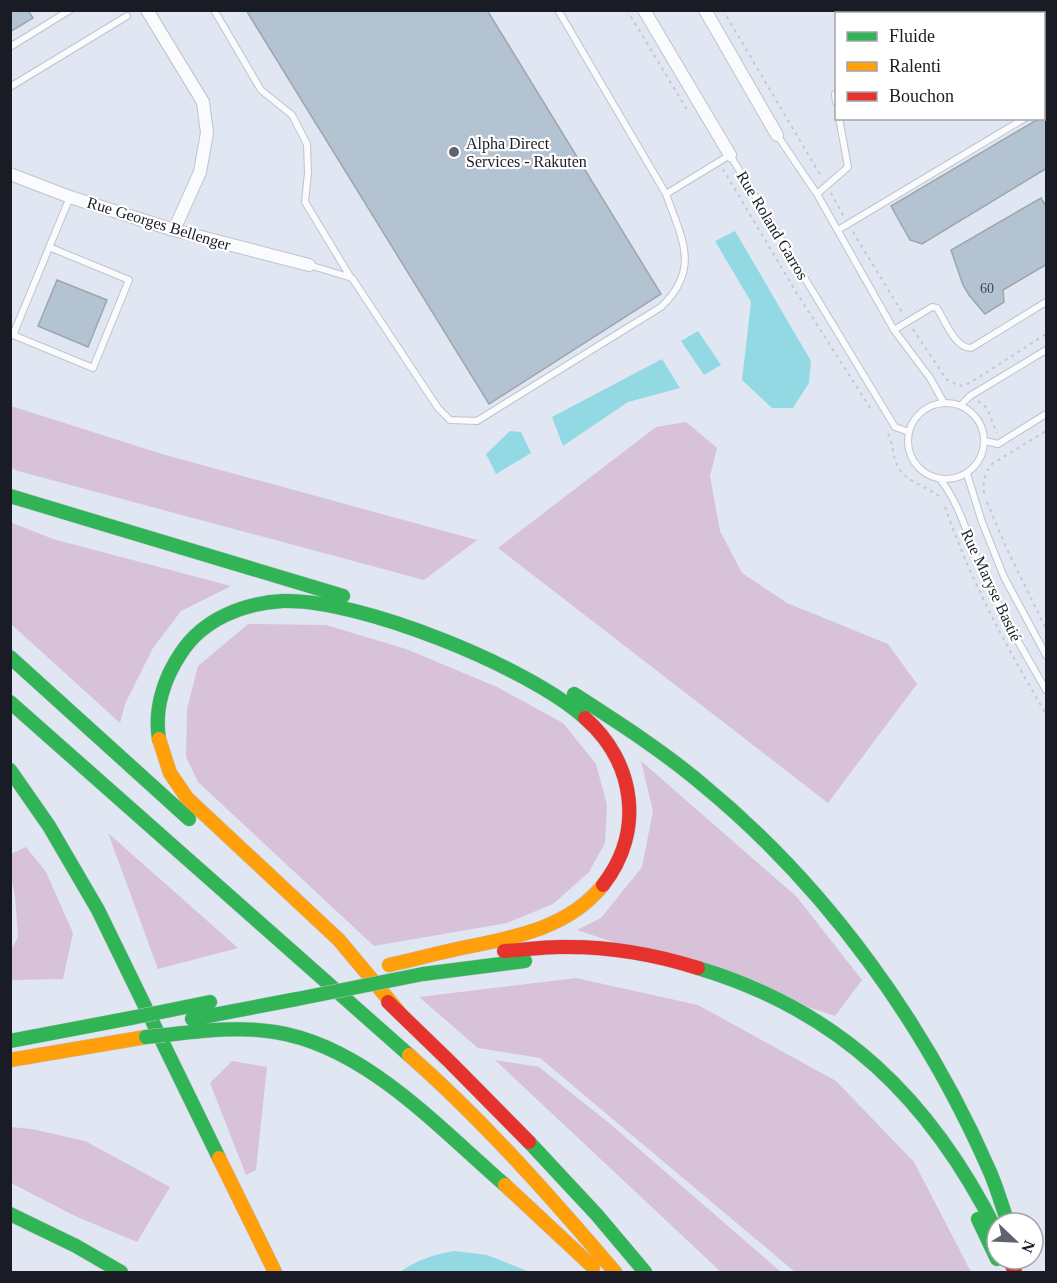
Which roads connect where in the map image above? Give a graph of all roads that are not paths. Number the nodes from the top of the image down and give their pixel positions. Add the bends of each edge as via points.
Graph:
1 (70, 10) edge
2 (147, 10) edge
3 (214, 10) edge
4 (558, 10) edge
5 (644, 10) edge
6 (705, 10) edge
7 (127, 16) dead end
8 (10, 47) edge
9 (10, 87) edge
10 (839, 120) edge
11 (1022, 120) edge
12 (777, 135) joint
13 (730, 155) junction
14 (10, 174) edge
15 (666, 194) junction
16 (817, 194) junction
17 (70, 196) junction
18 (174, 230) junction
19 (838, 230) junction
20 (50, 247) junction
21 (309, 265) joint
22 (352, 278) junction
23 (1047, 302) edge
24 (894, 330) junction
25 (1047, 350) edge
26 (944, 403) junction
27 (961, 405) junction
28 (1047, 414) edge
29 (909, 432) junction
30 (985, 441) junction
31 (967, 474) junction
32 (940, 479) junction
33 (10, 496) edge
34 (1046, 655) edge
35 (10, 657) edge
36 (1047, 690) edge
37 (10, 702) edge
38 (10, 770) edge
39 (389, 965) junction
40 (308, 982) dead end
41 (252, 993) dead end
42 (399, 1012) junction
43 (161, 1024) junction
44 (142, 1028) junction
45 (10, 1041) edge
46 (10, 1058) edge
47 (986, 1211) edge
48 (1004, 1211) edge
49 (10, 1214) edge
50 (985, 1230) edge
51 (121, 1272) edge
52 (275, 1272) edge
53 (598, 1272) edge
54 (615, 1272) edge
55 (645, 1272) edge

1 - 8 lane
2 - 18 street via 203,102 207,133 200,172
3 - 22 lane via 261,90 292,115 302,134 308,163 305,202
4 - 15 lane
5 - 13 street, Rue Roland Garros
6 - 12 street
7 - 9 lane
10 - 16 lane via 848,167
11 - 19 lane
12 - 16 lane
13 - 15 lane
13 - 29 lane, Rue Roland Garros via 895,427
14 - 17 street, Rue Georges Bellenger
15 - 22 lane via 686,259 674,295 477,421 450,420 438,408
16 - 19 lane
17 - 18 street, Rue Georges Bellenger
17 - 20 lane
18 - 21 street, Rue Georges Bellenger
19 - 24 lane
20 - 20 lane via 13,335 93,368 129,280
21 - 22 lane
23 - 24 lane via 971,348 959,344 937,308 932,307
24 - 26 lane
25 - 27 lane
26 - 27 lane
26 - 29 lane via 922,412
27 - 30 lane via 978,420
28 - 30 lane via 999,443
29 - 32 lane via 910,453 915,462 930,476
30 - 31 lane via 980,459
31 - 32 lane
31 - 34 lane, Rue Maryse Bastié via 1004,577
32 - 36 lane, Rue Maryse Bastié via 950,491 981,569 1016,639
33 - 48 highway via 318,587 432,625 544,677 614,717 680,766 735,814 788,865 842,928 890,992 950,1089 989,1169
35 - 42 highway
37 - 54 highway via 433,1077 519,1163
38 - 52 highway via 98,910
39 - 40 highway
39 - 42 highway via 525,934 574,913 605,884 623,850 631,809 622,766 599,730 579,711 531,682 440,640 367,614 310,602 276,602 227,613 193,637 170,671 159,706 159,744 164,760 183,795 333,935
39 - 47 highway via 523,948 586,947 671,960 764,991 821,1023 893,1081 957,1160
41 - 43 highway
42 - 55 highway via 567,1182
43 - 44 highway
43 - 50 highway, bridge via 423,974 566,958 625,963 706,982 781,1014 864,1071 933,1144
43 - 53 highway via 273,1031 315,1041 361,1065 520,1198
44 - 45 highway
44 - 46 highway
49 - 51 highway

